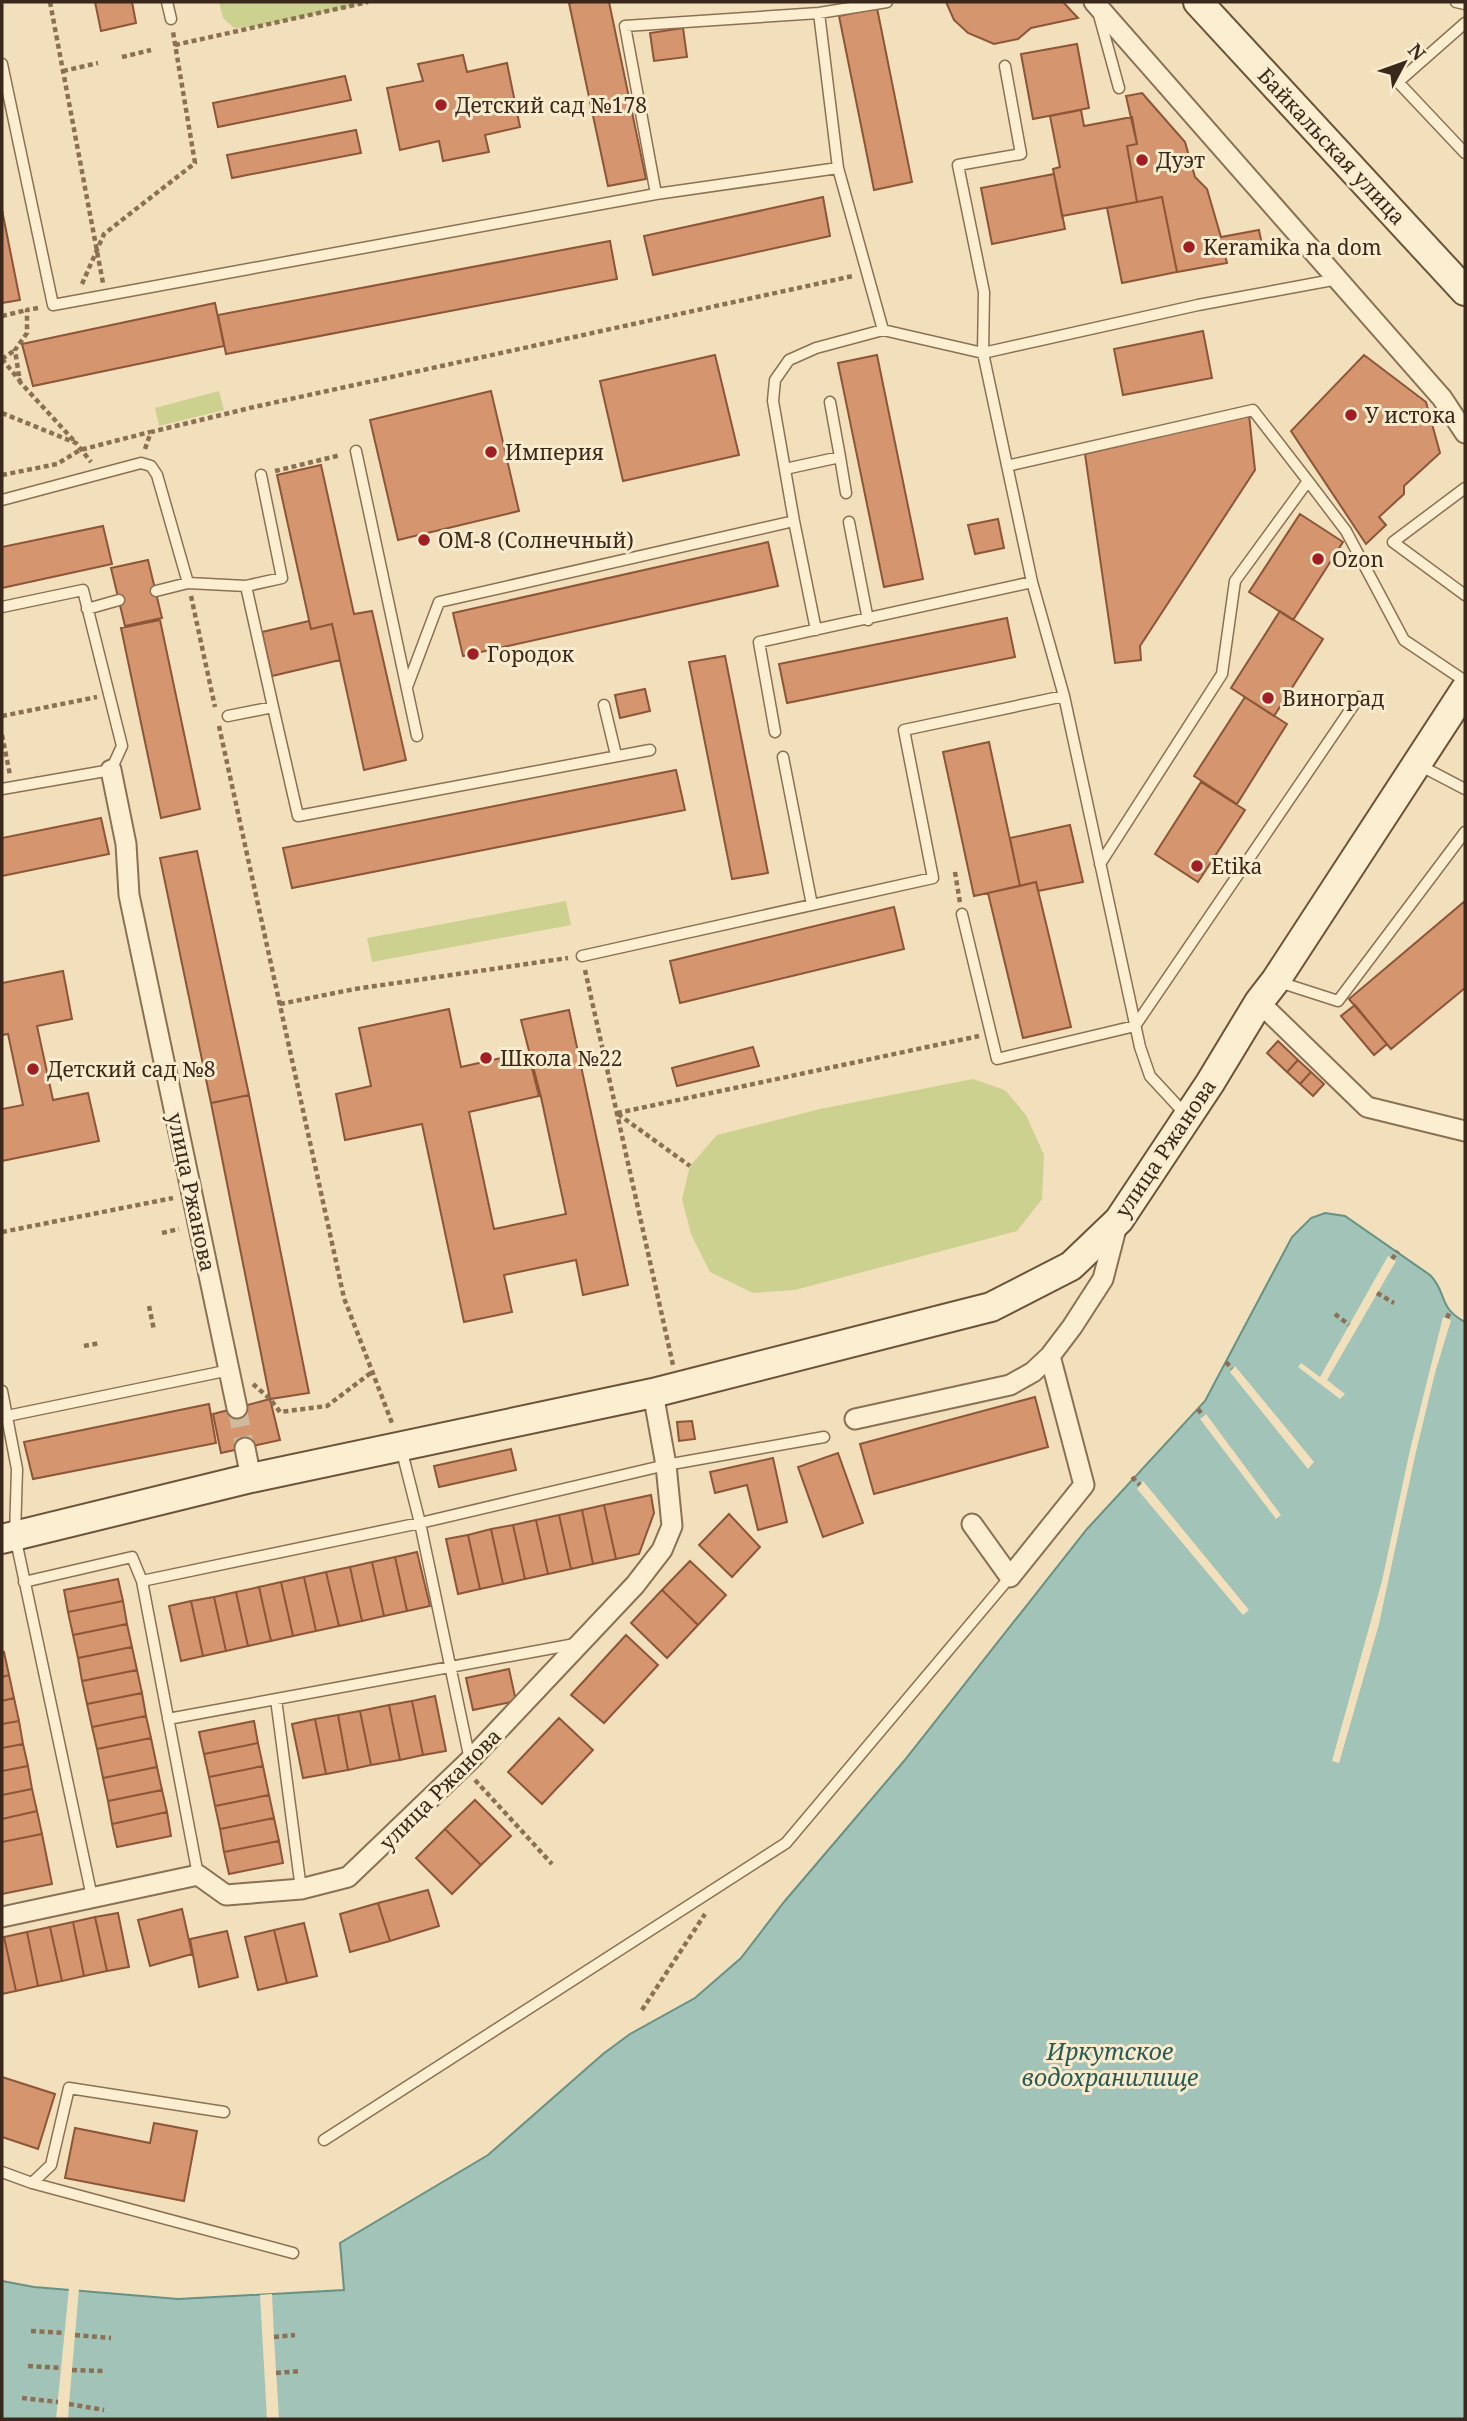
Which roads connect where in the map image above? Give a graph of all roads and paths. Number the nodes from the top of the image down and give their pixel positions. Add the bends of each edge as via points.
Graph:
1 (50, 2) edge
2 (167, 2) edge
3 (369, 2) edge
4 (887, 2) edge
5 (1198, 2) edge
6 (1456, 2) edge
7 (1095, 3) edge
8 (1465, 4) edge
9 (819, 13) junction
10 (171, 19) joint
11 (1465, 23) edge
12 (175, 46) junction
13 (151, 50) dead end
14 (122, 57) dead end
15 (98, 63) dead end
16 (2, 64) edge
17 (1005, 66) dead end
18 (63, 71) junction
19 (1119, 88) dead end
20 (1465, 153) edge
21 (838, 168) junction
22 (656, 194) junction
23 (96, 251) junction
24 (867, 273) junction
25 (1339, 279) junction
26 (1465, 291) edge
27 (105, 295) junction
28 (75, 301) junction
29 (53, 304) junction
30 (27, 310) junction
31 (2, 316) edge
32 (883, 330) junction
33 (15, 350) junction
34 (983, 353) junction
35 (2, 359) edge
36 (20, 382) junction
37 (830, 402) dead end
38 (2, 413) edge
39 (151, 432) junction
40 (1465, 433) edge
41 (76, 443) junction
42 (80, 450) junction
43 (356, 452) joint
44 (840, 457) junction
45 (141, 463) junction
46 (1007, 466) junction
47 (785, 469) junction
48 (100, 474) junction
49 (2, 475) edge
50 (261, 475) joint
51 (1308, 481) junction
52 (1465, 488) edge
53 (845, 493) dead end
54 (2, 500) edge
55 (794, 521) junction
56 (849, 523) dead end
57 (1032, 582) junction
58 (188, 583) junction
59 (246, 586) junction
60 (156, 591) dead end
61 (1465, 595) edge
62 (119, 600) dead end
63 (2, 607) edge
64 (87, 609) junction
65 (868, 620) junction
66 (816, 630) junction
67 (1465, 681) edge
68 (407, 687) junction
69 (1465, 690) edge
70 (108, 694) junction
71 (1065, 696) junction
72 (1359, 697) dead end
73 (604, 705) dead end
74 (273, 707) junction
75 (2, 716) edge
76 (228, 716) dead end
77 (775, 732) dead end
78 (2, 735) edge
79 (417, 736) dead end
80 (650, 750) dead end
81 (616, 755) junction
82 (783, 757) dead end
83 (1415, 763) junction
84 (111, 770) junction
85 (7, 788) edge
86 (1465, 789) edge
87 (1465, 832) edge
88 (1101, 864) junction
89 (955, 872) dead end
90 (812, 905) junction
91 (962, 914) joint
92 (582, 956) junction
93 (1267, 991) junction
94 (280, 1004) junction
95 (1135, 1026) junction
96 (991, 1034) junction
97 (617, 1113) junction
98 (1188, 1116) junction
99 (1465, 1131) edge
100 (690, 1166) dead end
101 (193, 1195) junction
102 (1119, 1220) junction
103 (179, 1229) dead end
104 (2, 1232) edge
105 (162, 1233) dead end
106 (1398, 1251) dead end
107 (1392, 1259) dead end
108 (1377, 1293) dead end
109 (1394, 1303) dead end
110 (149, 1306) dead end
111 (1450, 1311) dead end
112 (1335, 1314) dead end
113 (1447, 1318) dead end
114 (1349, 1325) dead end
115 (153, 1330) dead end
116 (100, 1343) dead end
117 (84, 1346) dead end
118 (1050, 1356) junction
119 (1226, 1362) dead end
120 (1232, 1369) dead end
121 (230, 1370) junction
122 (372, 1372) junction
123 (665, 1389) junction
124 (2, 1391) edge
125 (237, 1408) tunnel mouth
126 (1198, 1409) dead end
127 (7, 1416) junction
128 (1203, 1416) dead end
129 (855, 1419) dead end
130 (824, 1437) dead end
131 (401, 1447) junction
132 (245, 1448) tunnel mouth
133 (666, 1465) junction
134 (1132, 1477) dead end
135 (251, 1478) junction
136 (1140, 1485) dead end
137 (420, 1523) junction
138 (972, 1524) dead end
139 (8, 1537) edge
140 (1010, 1577) junction
141 (142, 1580) junction
142 (24, 1582) junction
143 (579, 1643) junction
144 (450, 1668) junction
145 (276, 1699) junction
146 (167, 1719) junction
147 (472, 1770) junction
148 (552, 1864) dead end
149 (198, 1875) junction
150 (301, 1889) junction
151 (92, 1897) junction
152 (2, 1917) edge
153 (224, 2112) dead end
154 (324, 2140) dead end
155 (2, 2172) edge
156 (32, 2183) junction
157 (293, 2253) dead end
158 (31, 2331) dead end
159 (65, 2333) dead end
160 (75, 2335) dead end
161 (295, 2335) dead end
162 (274, 2337) dead end
163 (111, 2338) dead end
164 (28, 2366) dead end
165 (62, 2368) dead end
166 (72, 2370) dead end
167 (106, 2371) dead end
168 (301, 2371) dead end
169 (276, 2373) dead end
170 (22, 2398) dead end
171 (58, 2402) dead end
172 (69, 2404) dead end
173 (104, 2410) dead end

1 - 18 path
2 - 10 lane
3 - 12 path
4 - 9 lane
5 - 26 street, Байкальская улица
6 - 8 lane
7 - 19 lane
7 - 25 street
9 - 21 lane
9 - 22 lane via 625,26
10 - 12 path
11 - 20 lane via 1398,82
12 - 23 path via 195,163 104,234
13 - 14 path
15 - 18 path
16 - 29 lane
17 - 34 lane via 1021,154 958,165 984,292
18 - 23 path
21 - 22 lane
21 - 24 lane
22 - 27 lane
23 - 27 path
23 - 28 path
24 - 32 lane
24 - 39 path
25 - 34 lane
25 - 40 street via 1442,398
27 - 28 lane
28 - 29 lane
29 - 30 path
30 - 31 path
30 - 33 path via 27,332
32 - 34 lane
32 - 47 lane via 789,360 775,380 773,401
33 - 35 path
33 - 36 path
34 - 46 lane
35 - 36 path
36 - 41 path
37 - 44 lane
38 - 41 path
39 - 42 path
39 - 45 path
41 - 42 path
42 - 48 path
42 - 49 path via 57,464
43 - 50 path
43 - 68 lane
44 - 47 lane
44 - 53 lane
45 - 48 lane
45 - 58 lane via 151,466 157,475
46 - 51 lane via 1253,410
46 - 57 lane
47 - 55 lane
48 - 54 lane
50 - 59 lane via 282,578
51 - 67 lane via 1346,531 1404,640
51 - 88 lane via 1235,581 1222,674
52 - 61 lane via 1393,542
55 - 66 lane
55 - 68 lane via 439,602
56 - 65 lane
57 - 65 lane
57 - 71 lane
58 - 59 lane
58 - 60 lane
58 - 94 path
59 - 74 lane
62 - 64 lane
63 - 64 lane via 83,590
64 - 70 lane
65 - 66 lane
66 - 77 lane via 759,642
68 - 79 lane
69 - 83 street, улица Ржанова
70 - 75 path
70 - 84 lane via 122,746
71 - 88 lane
71 - 90 lane via 904,730 933,878
72 - 95 lane
73 - 81 lane
74 - 76 lane
74 - 81 lane via 298,816
78 - 85 path
80 - 81 lane
82 - 90 lane
83 - 86 lane
83 - 93 street, улица Ржанова
84 - 85 lane
84 - 101 street, улица Ржанова via 126,844 129,895
87 - 93 lane via 1338,1001
88 - 95 lane
89 - 91 path
90 - 92 lane
91 - 96 lane
92 - 94 path
92 - 97 path
93 - 98 street, улица Ржанова
93 - 99 street via 1367,1107
94 - 122 path via 344,1298
95 - 96 lane via 998,1059
95 - 98 lane via 1150,1076
96 - 97 path
97 - 100 path
97 - 123 path
98 - 102 street, улица Ржанова
101 - 104 path
101 - 121 street, улица Ржанова
102 - 118 street via 1103,1279
102 - 123 street, улица Ржанова via 1071,1266 991,1307
103 - 105 path
106 - 107 path
108 - 109 path
110 - 115 path
111 - 113 path
112 - 114 path
116 - 117 path
118 - 129 street via 1010,1385
118 - 140 street via 1084,1485
119 - 120 path
121 - 122 path via 257,1387 280,1412 327,1406
121 - 125 street, улица Ржанова
121 - 127 lane
122 - 131 path
123 - 131 street, улица Ржанова
123 - 133 street, улица Ржанова
124 - 127 lane
126 - 128 path
127 - 139 lane via 17,1469
130 - 133 lane
131 - 135 street, улица Ржанова
131 - 137 lane
132 - 135 street
133 - 137 lane
133 - 143 street, улица Ржанова via 672,1526 662,1550
134 - 136 path
135 - 139 street, улица Ржанова
137 - 141 lane
137 - 144 lane
138 - 140 street
139 - 142 lane
140 - 154 lane via 786,1843
141 - 142 lane via 132,1557
141 - 146 lane
142 - 151 lane
143 - 144 lane
143 - 147 street, улица Ржанова
144 - 145 lane
144 - 147 lane
145 - 146 lane
145 - 150 lane
146 - 149 lane
147 - 148 path
147 - 150 street, улица Ржанова via 348,1877
149 - 150 street, улица Ржанова via 226,1895
149 - 151 street
151 - 152 street
153 - 156 lane via 69,2088 51,2165
155 - 156 lane
156 - 157 lane
158 - 159 path
160 - 163 path
161 - 162 path
164 - 165 path
166 - 167 path
168 - 169 path
170 - 171 path
172 - 173 path

